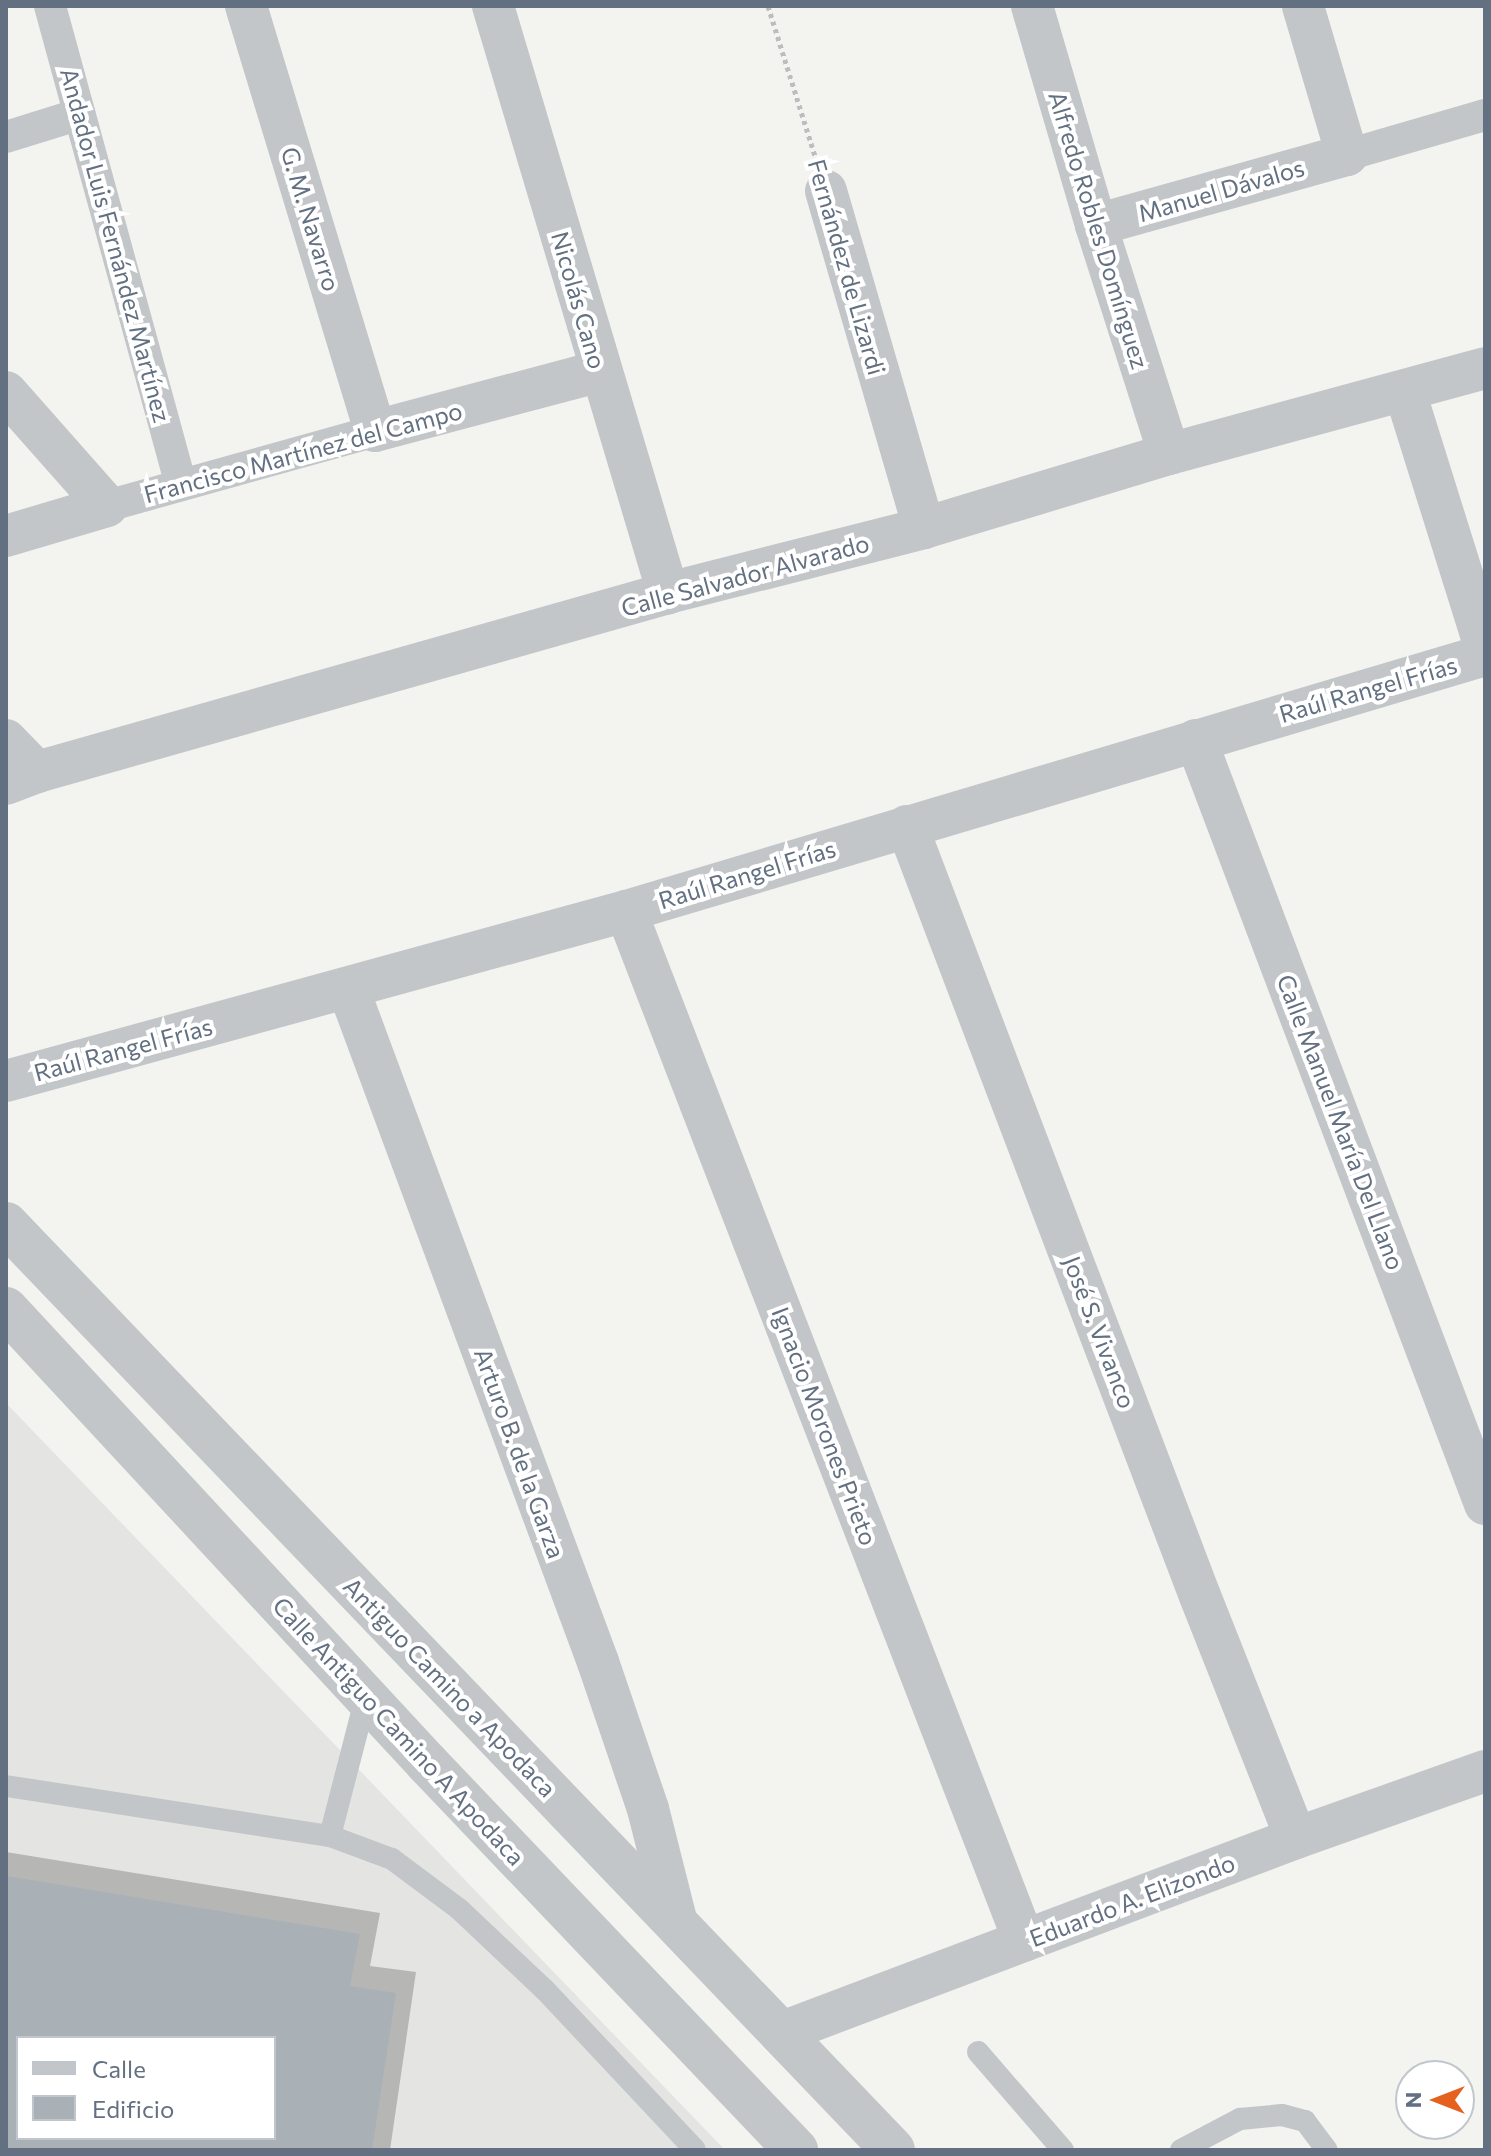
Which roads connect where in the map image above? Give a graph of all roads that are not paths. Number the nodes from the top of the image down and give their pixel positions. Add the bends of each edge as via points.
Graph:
1 (50, 6) edge
2 (246, 6) edge
3 (493, 6) edge
4 (1032, 6) edge
5 (1303, 6) edge
6 (80, 114) junction
7 (1485, 115) edge
8 (6, 137) edge
9 (1347, 155) junction
10 (826, 191) road end
11 (1096, 225) junction
12 (1485, 368) edge
13 (600, 371) junction
14 (6, 392) edge
15 (1405, 392) junction
16 (375, 431) junction
17 (1169, 454) junction
18 (181, 484) junction
19 (107, 506) junction
20 (924, 528) junction
21 (6, 536) edge
22 (668, 593) junction
23 (1485, 648) edge
24 (1485, 655) edge
25 (6, 740) edge
26 (1196, 740) junction
27 (21, 778) edge
28 (907, 826) junction
29 (626, 911) junction
30 (348, 988) junction
31 (6, 1081) edge
32 (6, 1224) edge
33 (6, 1309) edge
34 (1485, 1504) edge
35 (366, 1697) junction
36 (1485, 1771) edge
37 (6, 1786) edge
38 (330, 1836) junction
39 (1296, 1838) junction
40 (677, 1924) junction
41 (1024, 1941) junction
42 (780, 2033) junction
43 (978, 2052) dead end
44 (695, 2150) edge
45 (796, 2150) edge
46 (893, 2150) edge
47 (1063, 2150) edge
48 (1181, 2150) edge
49 (1327, 2150) edge

1 - 6 street, Andador Luis Fernández Martínez
2 - 16 street, G. M. Navarro
3 - 13 street, Nicolás Cano
4 - 11 street, Alfredo Robles Domínguez
5 - 9 street
6 - 8 street
6 - 18 street, Andador Luis Fernández Martínez
7 - 9 street
9 - 11 street, Manuel Dávalos
10 - 20 street, Fernández de Lizardi
11 - 17 street, Alfredo Robles Domínguez
12 - 15 street, Calle Salvador Alvarado
13 - 16 street, Francisco Martínez del Campo
13 - 22 street, Nicolás Cano
14 - 19 street
15 - 17 street, Calle Salvador Alvarado
15 - 23 street
16 - 18 street, Francisco Martínez del Campo
17 - 20 street, Calle Salvador Alvarado
18 - 19 street, Francisco Martínez del Campo
19 - 21 street, Francisco Martínez del Campo
20 - 22 street, Calle Salvador Alvarado
22 - 27 street, Calle Salvador Alvarado
24 - 26 street, Raúl Rangel Frías
25 - 27 street
26 - 28 street, Raúl Rangel Frías
26 - 34 street, Calle Manuel María Del Llano
28 - 29 street, Raúl Rangel Frías
28 - 39 street, José S. Vivanco
29 - 30 street, Raúl Rangel Frías
29 - 41 street, Ignacio Morones Prieto
30 - 31 street, Raúl Rangel Frías
30 - 40 street, Arturo B. de la Garza via 598,1662 648,1809
32 - 40 street, Antiguo Camino a Apodaca
33 - 35 street, Calle Antiguo Camino A Apodaca
35 - 38 lane
35 - 45 street, Calle Antiguo Camino A Apodaca
36 - 39 street, Eduardo A. Elizondo
37 - 38 lane
38 - 44 lane via 392,1859 459,1909 545,1990
39 - 41 street, Eduardo A. Elizondo
40 - 42 street, Antiguo Camino a Apodaca
41 - 42 street, Eduardo A. Elizondo
42 - 46 street, Antiguo Camino a Apodaca
43 - 47 lane
48 - 49 lane via 1240,2119 1282,2115 1305,2121

